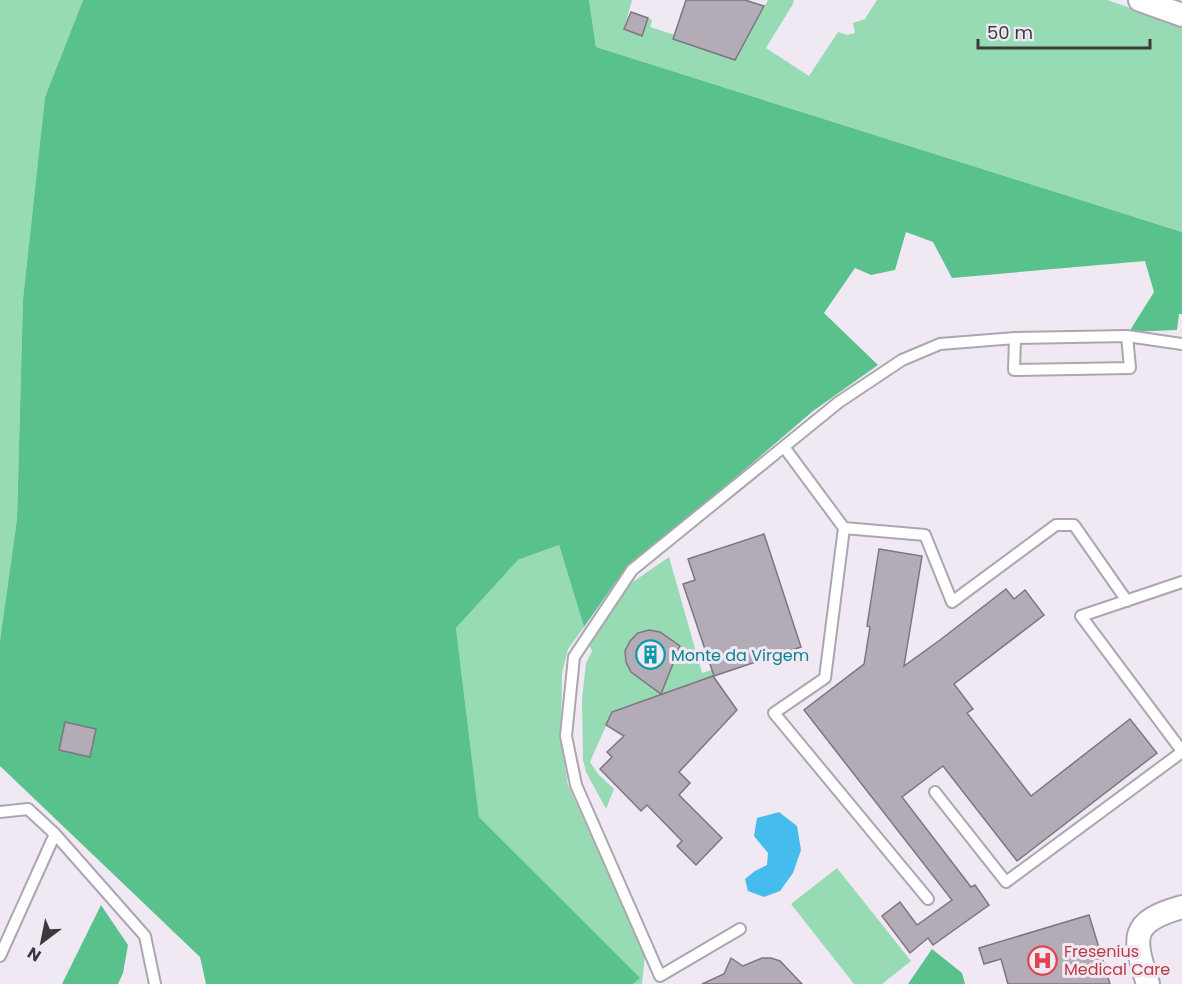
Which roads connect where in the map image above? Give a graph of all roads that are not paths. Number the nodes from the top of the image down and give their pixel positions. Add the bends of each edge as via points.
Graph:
1 (1140, 0) edge
2 (1182, 15) edge
3 (1127, 336) junction
4 (1016, 338) junction
5 (1182, 344) edge
6 (784, 447) junction
7 (844, 528) junction
8 (1182, 582) edge
9 (1127, 601) junction
10 (1182, 751) edge
11 (935, 792) dead end
12 (0, 812) edge
13 (56, 834) junction
14 (928, 899) dead end
15 (1182, 907) edge
16 (740, 929) dead end
17 (0, 956) edge
18 (659, 980) edge
19 (155, 984) edge
20 (1148, 984) edge

1 - 2 street
3 - 4 lane
3 - 4 lane via 1130,368 1014,370
3 - 5 lane
4 - 6 lane via 940,344 902,360 839,402
6 - 7 lane
6 - 18 lane via 632,570 574,657 566,736 576,785
7 - 9 lane via 925,535 952,602 1056,525 1074,525
7 - 14 lane via 825,678 774,713
8 - 9 lane
9 - 10 lane via 1081,616
10 - 11 lane via 1006,882
12 - 13 lane via 28,809
13 - 17 lane
13 - 19 lane via 145,936
15 - 20 street via 1149,920 1141,930 1138,953
16 - 18 lane

